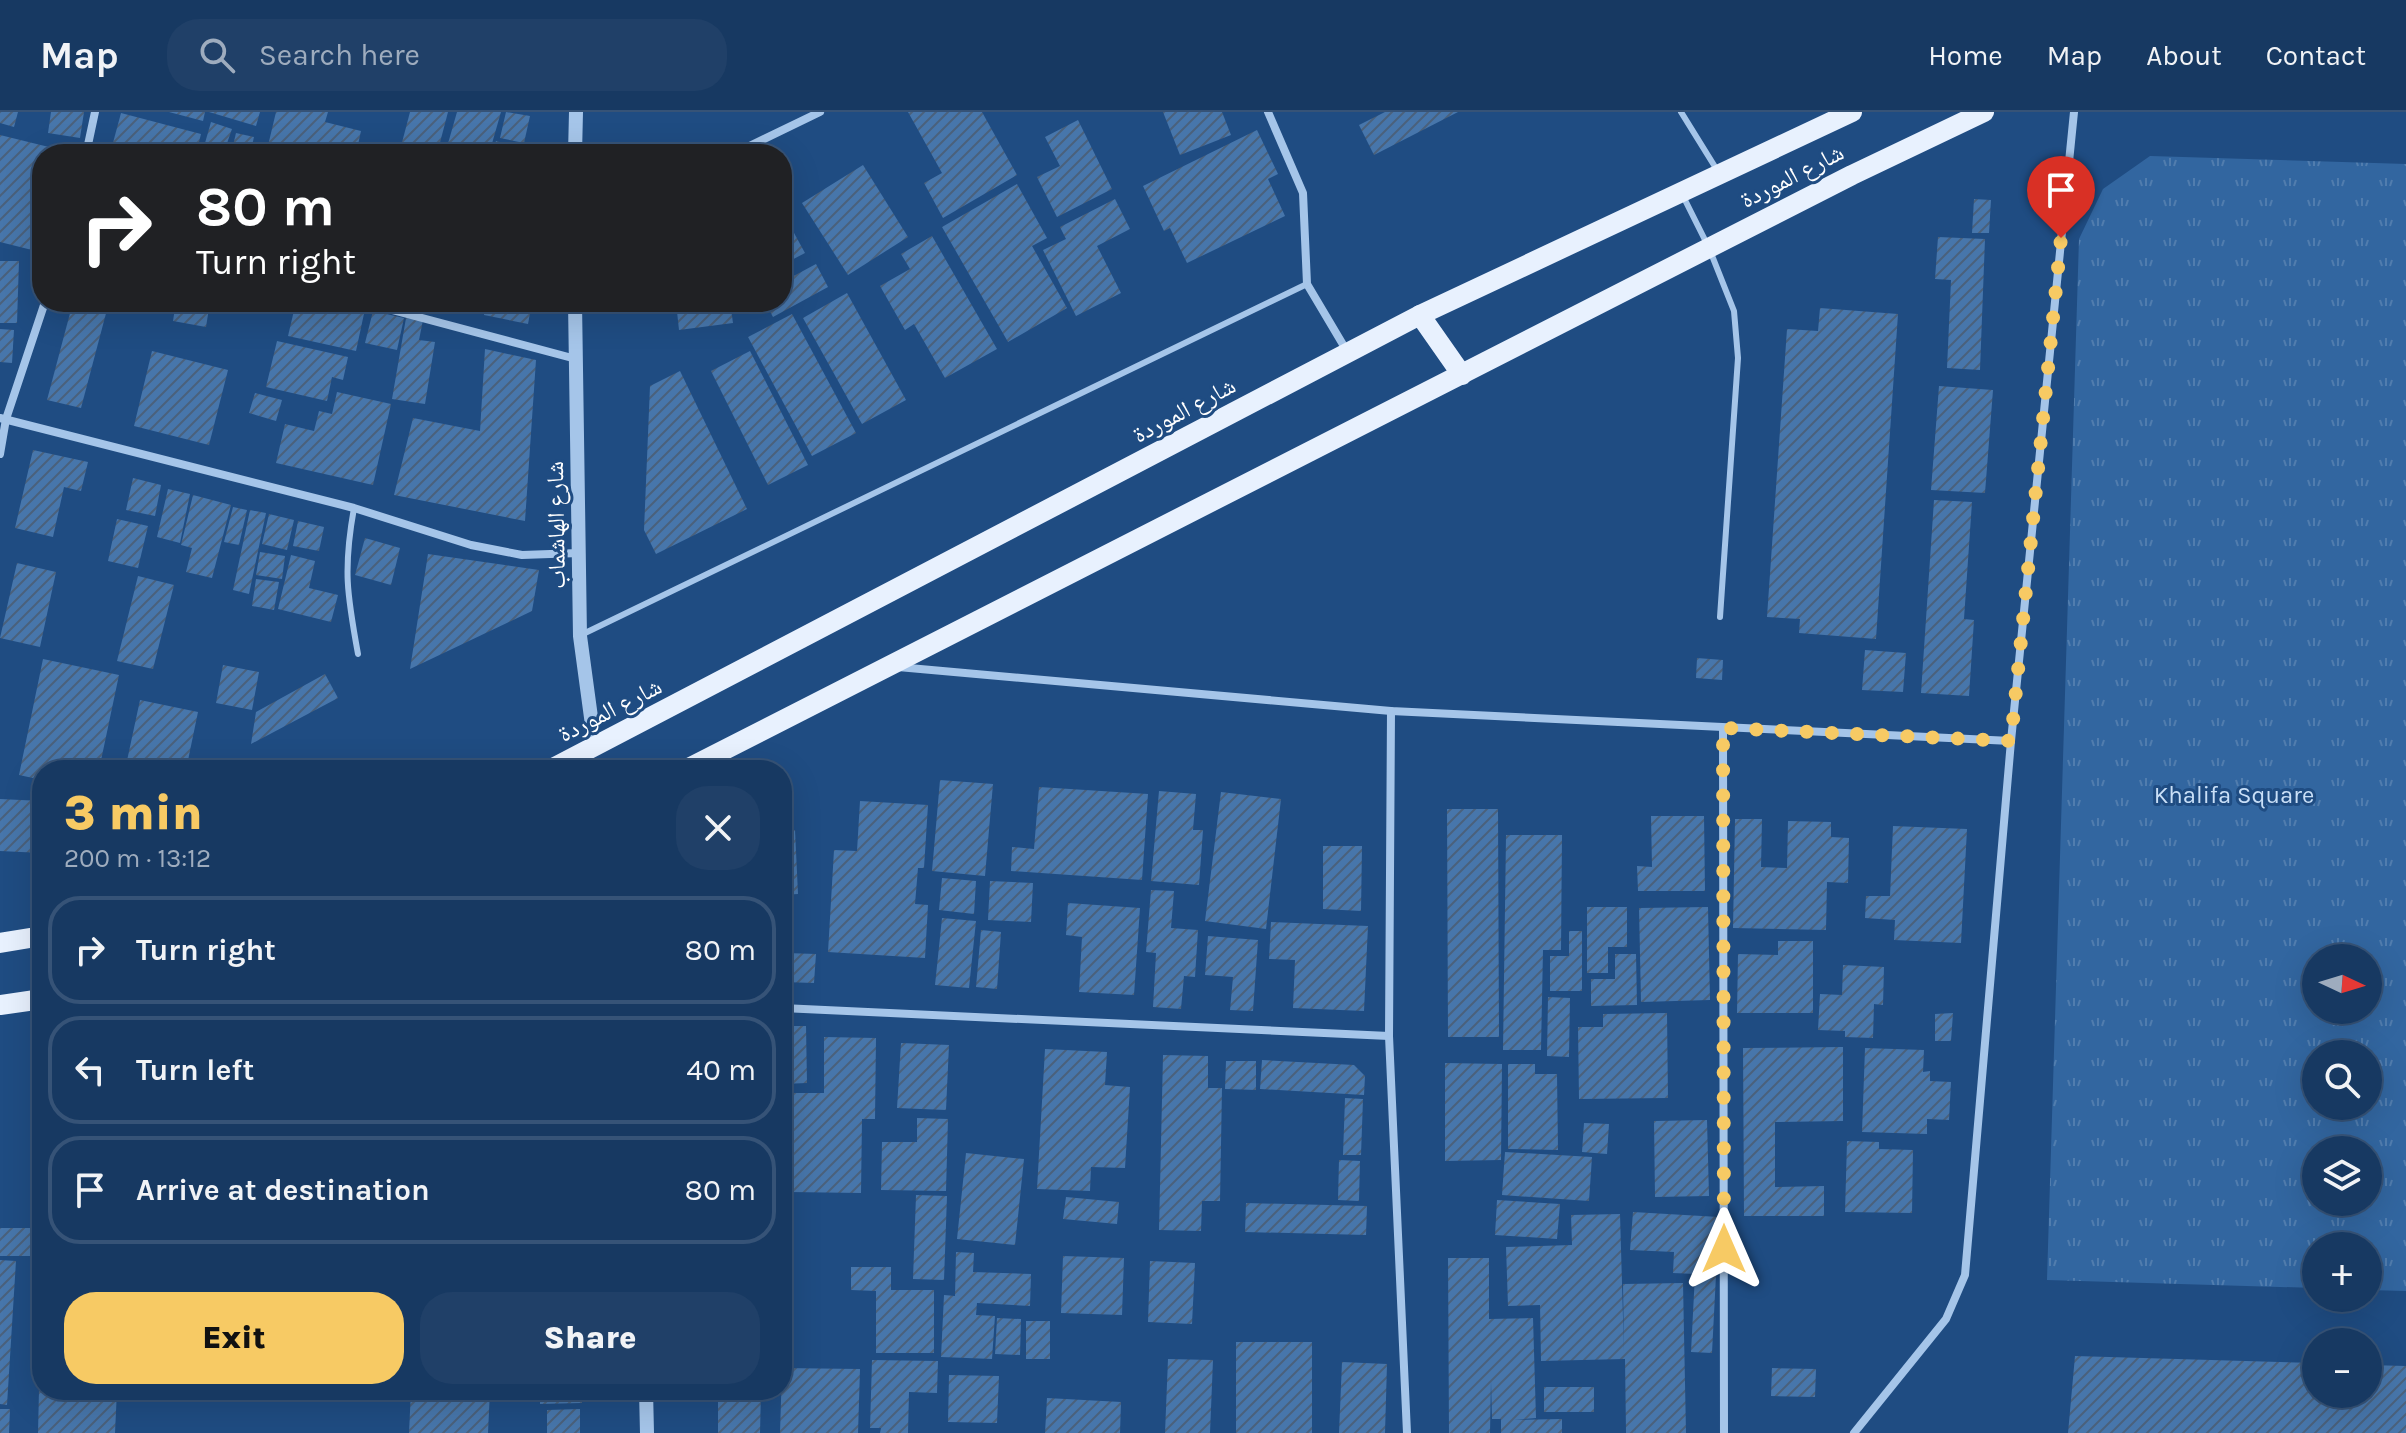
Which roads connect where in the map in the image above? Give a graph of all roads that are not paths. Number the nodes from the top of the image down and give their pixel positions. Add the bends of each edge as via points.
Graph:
1 (95, 112) edge
2 (576, 112) edge
3 (820, 112) edge
4 (1268, 112) edge
5 (1681, 112) edge
6 (1852, 112) edge
7 (1984, 112) edge
8 (2074, 112) edge
9 (88, 144) edge
10 (575, 144) edge
11 (754, 144) edge
12 (1718, 173) junction
13 (1682, 192) junction
14 (1709, 248) junction
15 (1307, 284) junction
16 (41, 312) edge
17 (400, 312) edge
18 (575, 312) edge
19 (1420, 315) junction
20 (1348, 354) junction
21 (576, 359) junction
22 (1462, 375) junction
23 (3, 418) edge
24 (0, 454) edge
25 (354, 508) junction
26 (579, 553) junction
27 (1720, 617) dead end
28 (580, 636) junction
29 (358, 654) dead end
30 (891, 666) junction
31 (1391, 711) junction
32 (1723, 728) junction
33 (2011, 741) junction
34 (595, 747) junction
35 (569, 760) edge
36 (705, 760) edge
37 (32, 938) edge
38 (0, 943) edge
39 (32, 1000) edge
40 (0, 1005) edge
41 (792, 1008) edge
42 (1389, 1036) junction
43 (646, 1400) edge
44 (647, 1433) edge
45 (1407, 1433) edge
46 (1724, 1433) edge
47 (1854, 1433) edge

1 - 9 street
2 - 10 street
3 - 11 street
4 - 15 street via 1303,193
5 - 12 lane
6 - 12 main road, شارع الموردة
7 - 14 main road, شارع الموردة
8 - 33 street
12 - 13 main road, شارع الموردة
13 - 14 lane
13 - 19 main road, شارع الموردة
14 - 22 main road, شارع الموردة
14 - 27 lane via 1734,311 1738,358
15 - 20 street
15 - 28 lane
16 - 23 street
17 - 21 street
18 - 21 street, شارع الهاشماب
19 - 20 main road, شارع الموردة
19 - 22 main road
20 - 34 main road, شارع الموردة
21 - 26 street, شارع الهاشماب
22 - 30 main road, شارع الموردة
23 - 24 street
23 - 25 street
25 - 26 street via 471,545 522,555
25 - 29 lane via 345,586
26 - 28 street, شارع الهاشماب
28 - 34 street, شارع الهاشماب
30 - 31 street
30 - 36 main road, شارع الموردة
31 - 32 street
31 - 42 street
32 - 33 street
32 - 46 street
33 - 47 street via 1965,1275 1946,1319
34 - 35 main road, شارع الموردة
37 - 38 main road
39 - 40 main road
41 - 42 street
42 - 45 street
43 - 44 street

